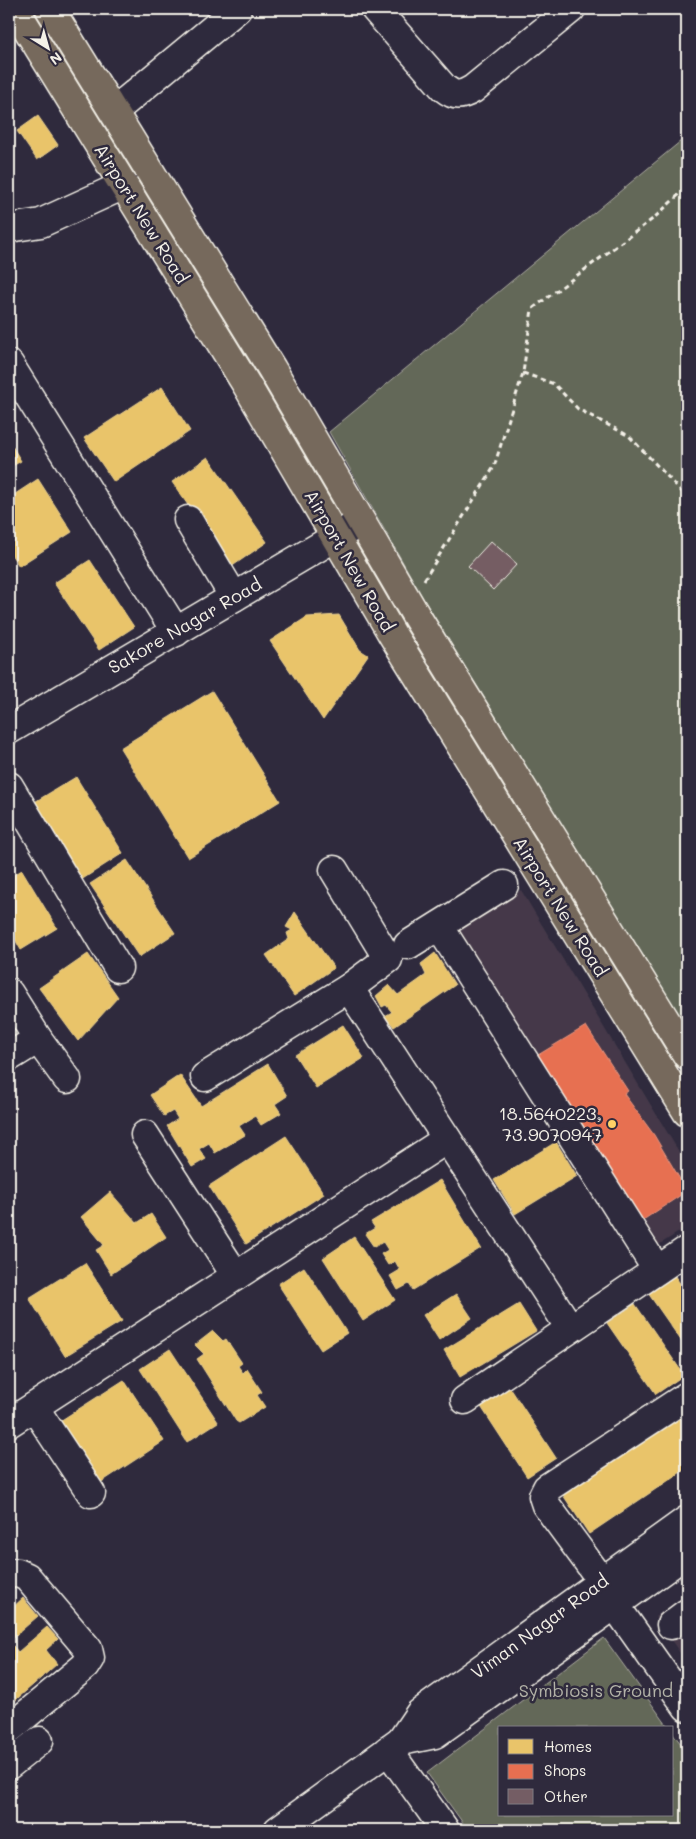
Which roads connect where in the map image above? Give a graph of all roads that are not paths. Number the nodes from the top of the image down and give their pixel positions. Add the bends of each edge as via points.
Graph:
1 (15, 9) edge
2 (50, 9) edge
3 (238, 9) edge
4 (375, 9) edge
5 (571, 9) edge
6 (114, 111) junction
7 (124, 185) junction
8 (9, 228) edge
9 (9, 364) edge
10 (188, 520) dead end
11 (361, 522) junction
12 (335, 538) junction
13 (234, 597) junction
14 (176, 632) junction
15 (9, 730) edge
16 (9, 786) edge
17 (334, 870) dead end
18 (504, 885) dead end
19 (439, 926) junction
20 (408, 945) dead end
21 (118, 968) dead end
22 (349, 988) junction
23 (9, 993) edge
24 (38, 1039) junction
25 (687, 1055) edge
26 (9, 1057) edge
27 (206, 1077) dead end
28 (67, 1079) dead end
29 (687, 1112) edge
30 (145, 1135) dead end
31 (447, 1139) junction
32 (687, 1250) edge
33 (657, 1270) junction
34 (236, 1276) junction
35 (570, 1328) junction
36 (687, 1396) edge
37 (465, 1400) dead end
38 (34, 1407) junction
39 (9, 1423) edge
40 (91, 1493) dead end
41 (687, 1520) edge
42 (687, 1553) edge
43 (9, 1574) edge
44 (602, 1581) junction
45 (615, 1605) junction
46 (687, 1707) edge
47 (9, 1729) edge
48 (39, 1741) dead end
49 (394, 1746) junction
50 (9, 1765) edge
51 (278, 1830) edge
52 (445, 1830) edge

1 - 7 main road, Airport New Road
2 - 6 main road, Airport New Road
3 - 6 street
4 - 5 street via 444,88 452,95 462,96
6 - 11 main road, Airport New Road via 272,369
7 - 8 street via 41,223
7 - 12 main road, Airport New Road via 246,384
9 - 14 street
10 - 13 street
11 - 12 street, Sakore Nagar Road
11 - 25 main road, Airport New Road
12 - 13 street, Sakore Nagar Road
12 - 29 main road, Airport New Road
13 - 14 street, Sakore Nagar Road
14 - 15 street, Sakore Nagar Road
16 - 21 street
17 - 22 street via 388,958
18 - 19 street
19 - 20 street
19 - 33 street
22 - 27 street
22 - 31 street
23 - 24 street
24 - 26 street
24 - 28 street
30 - 34 street
31 - 34 street
31 - 35 street
32 - 33 street
33 - 35 street
34 - 38 street
35 - 37 street
36 - 44 street via 547,1488 543,1496 546,1505
38 - 39 street
38 - 40 street
41 - 44 street, Viman Nagar Road
42 - 45 street, Viman Nagar Road
43 - 47 street via 27,1577 88,1649 90,1658 85,1666
44 - 49 street, Viman Nagar Road via 420,1713
45 - 46 street
45 - 49 street, Viman Nagar Road via 436,1734
48 - 50 street
49 - 51 street, Viman Nagar Road
49 - 52 street

